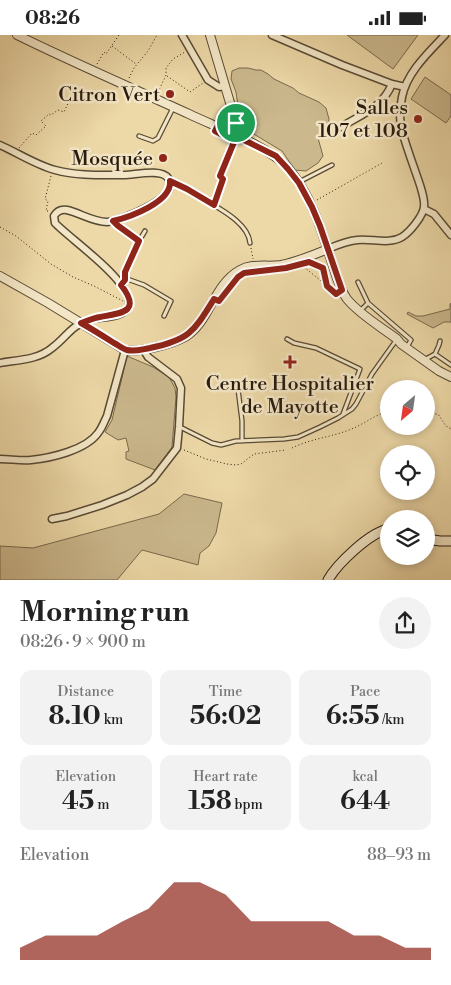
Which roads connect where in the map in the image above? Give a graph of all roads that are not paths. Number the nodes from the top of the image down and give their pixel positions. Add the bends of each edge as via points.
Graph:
1 (17, 35) edge
2 (182, 35) edge
3 (210, 35) edge
4 (272, 35) edge
5 (445, 35) edge
6 (392, 84) junction
7 (225, 86) junction
8 (405, 87) junction
9 (173, 107) junction
10 (236, 123) junction
11 (341, 127) dead end
12 (140, 135) dead end
13 (232, 137) junction
14 (244, 140) junction
15 (0, 145) edge
16 (332, 165) dead end
17 (170, 181) junction
18 (299, 183) junction
19 (424, 209) junction
20 (145, 231) dead end
21 (451, 235) edge
22 (250, 243) road end
23 (328, 249) junction
24 (0, 277) edge
25 (358, 281) dead end
26 (123, 282) junction
27 (368, 303) junction
28 (360, 311) junction
29 (164, 316) dead end
30 (81, 323) junction
31 (287, 339) dead end
32 (397, 339) junction
33 (440, 341) dead end
34 (406, 348) junction
35 (144, 349) junction
36 (125, 350) junction
37 (435, 354) junction
38 (424, 360) junction
39 (0, 363) edge
40 (451, 365) edge
41 (451, 377) edge
42 (238, 389) dead end
43 (343, 415) junction
44 (179, 427) junction
45 (242, 441) junction
46 (0, 459) edge
47 (52, 519) dead end
48 (380, 532) edge
49 (435, 540) edge
50 (451, 541) edge
51 (328, 580) edge

1 - 9 street
2 - 7 street via 208,80 219,87
3 - 7 street
4 - 6 street
5 - 8 street via 419,63
6 - 8 street
6 - 11 street via 377,106
7 - 10 street
8 - 19 street via 401,106 402,129
9 - 12 lane via 158,138 153,141
9 - 13 street
10 - 13 street
10 - 14 street
13 - 14 street
14 - 18 street via 276,156
15 - 17 street via 67,173 156,173 165,175
16 - 18 lane
17 - 22 lane via 234,219 244,229
17 - 26 street via 168,191 158,201 113,221 99,221 63,209 54,216 55,223
18 - 23 street
19 - 21 street via 434,214
19 - 23 street via 411,229 400,238 388,241 358,239
20 - 26 lane
23 - 28 street via 342,290
23 - 35 street via 280,265 241,269 221,287 194,330 171,343
24 - 30 street
25 - 27 lane
26 - 29 lane via 130,280 144,285 171,301
26 - 30 street via 130,302 127,309
27 - 28 lane
27 - 34 lane via 411,340
28 - 32 street
30 - 36 street
30 - 39 street via 44,353
31 - 43 lane via 316,348 360,369
32 - 34 street
32 - 43 lane via 356,404
33 - 37 lane
34 - 38 street
35 - 36 street
35 - 44 street via 148,357 177,379 181,388
36 - 46 street via 107,416 93,438 80,447 42,459
37 - 38 lane
37 - 40 lane
38 - 41 street
42 - 45 lane
43 - 45 lane via 298,437
44 - 45 lane via 217,444
44 - 47 street via 177,448 153,479 142,487 102,505
48 - 51 main road via 342,561
49 - 50 main road

